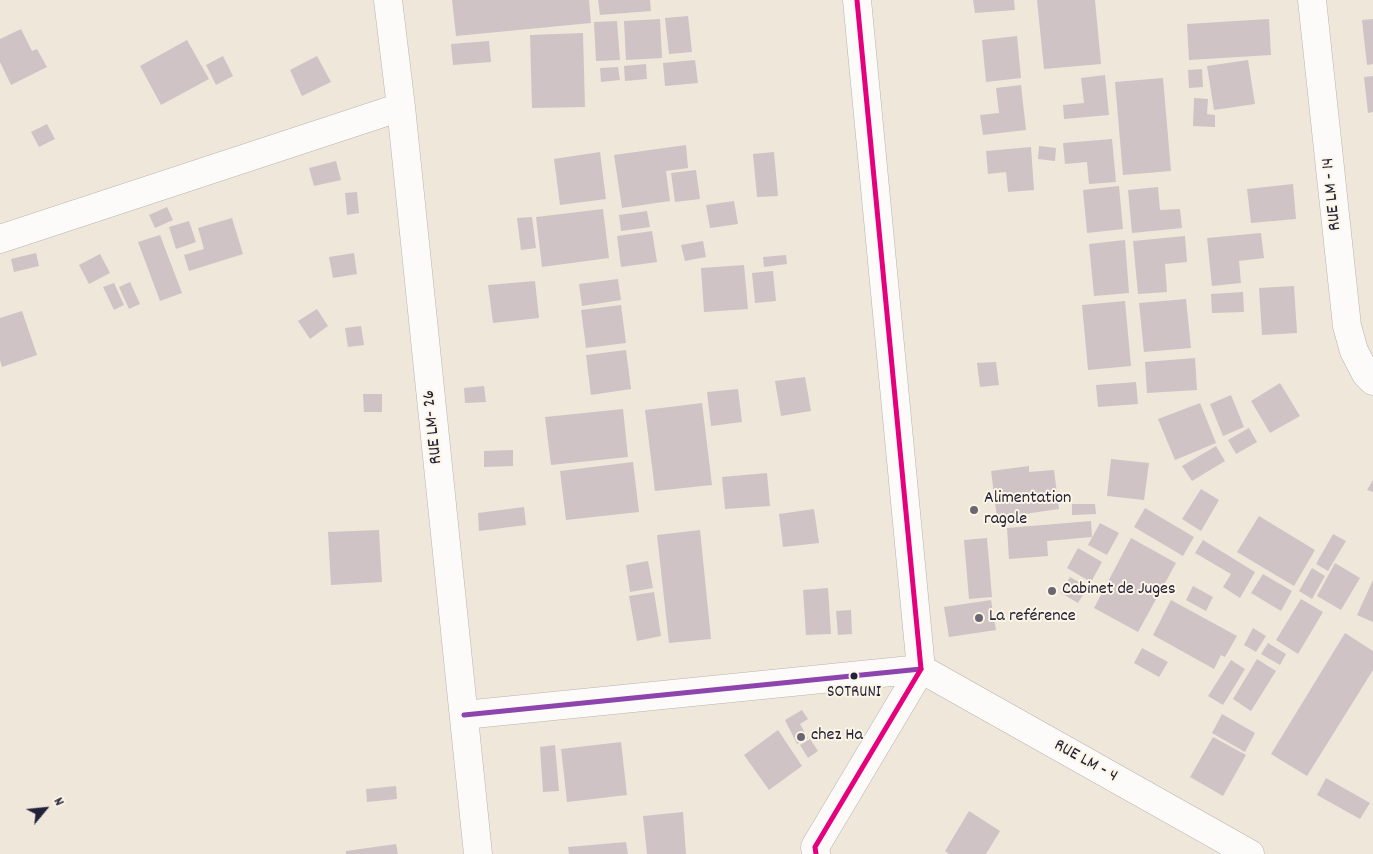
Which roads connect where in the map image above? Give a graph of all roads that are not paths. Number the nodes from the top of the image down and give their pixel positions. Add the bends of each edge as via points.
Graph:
1 (388, 0) edge
2 (857, 0) edge
3 (1312, 0) edge
4 (401, 106) junction
5 (0, 239) edge
6 (1373, 381) edge
7 (921, 669) junction
8 (464, 714) junction
9 (478, 854) edge
10 (816, 854) edge
11 (1250, 854) edge

1 - 4 street, RUE LM- 26
2 - 7 street
3 - 6 street, RUE LM - 14 via 1347,326 1354,351
4 - 5 street
4 - 8 street, RUE LM- 26
7 - 8 street
7 - 10 street via 815,847
7 - 11 street, RUE LM - 4
8 - 9 street, RUE LM- 26

